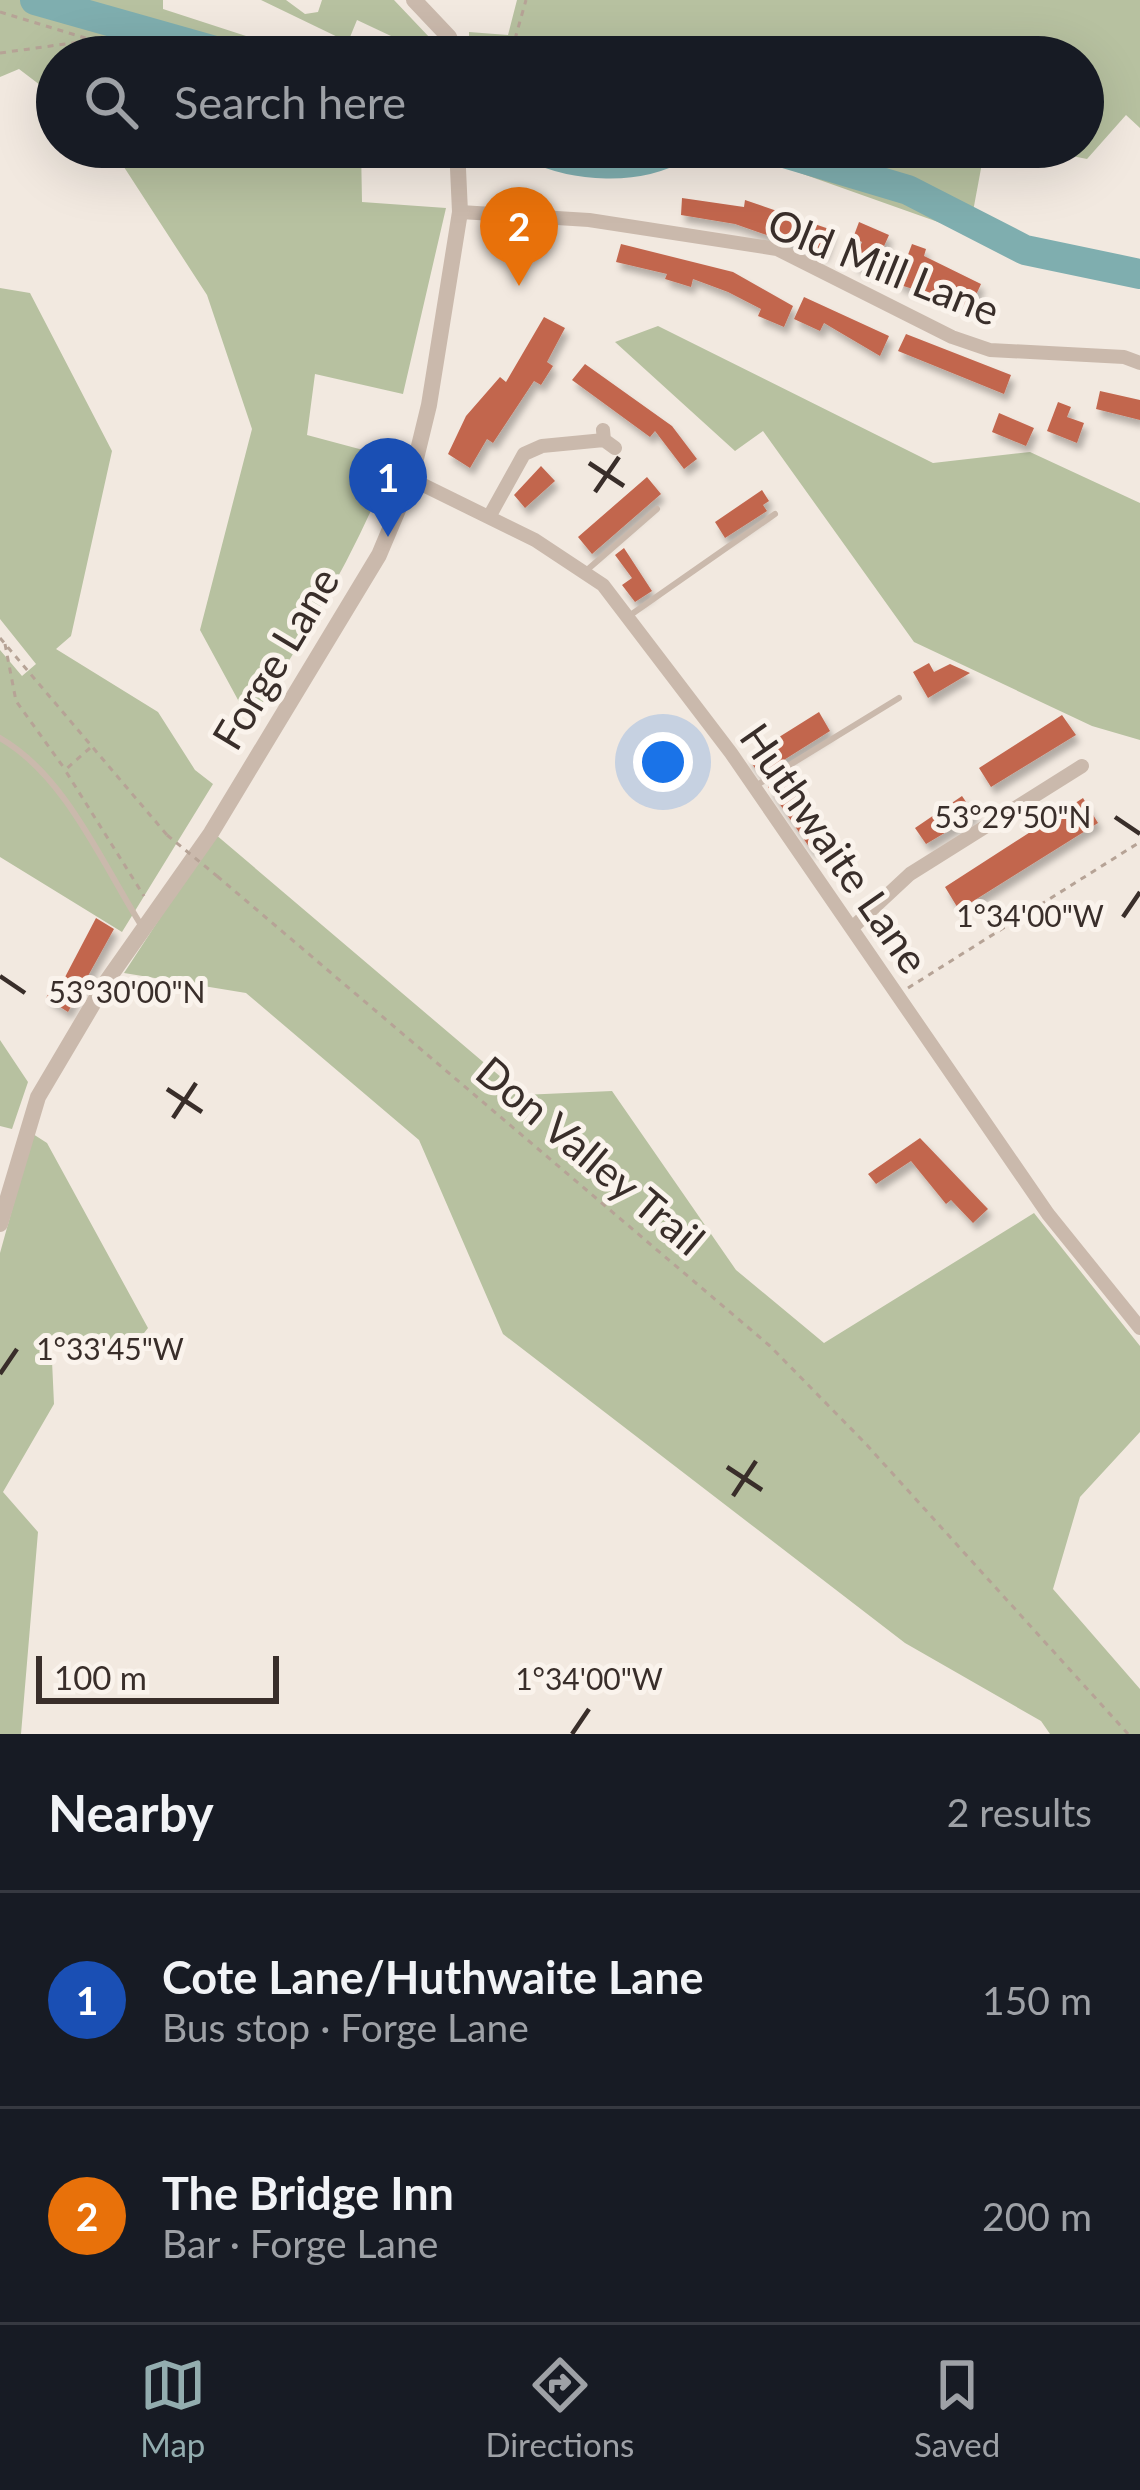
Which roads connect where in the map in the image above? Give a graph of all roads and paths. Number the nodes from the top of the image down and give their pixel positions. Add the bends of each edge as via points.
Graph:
1 (414, 0) edge
2 (526, 0) edge
3 (0, 12) edge
4 (81, 36) edge
5 (448, 36) edge
6 (516, 36) edge
7 (36, 48) edge
8 (0, 53) edge
9 (459, 168) edge
10 (460, 212) junction
11 (1140, 363) edge
12 (607, 439) dead end
13 (411, 479) junction
14 (656, 509) dead end
15 (775, 514) dead end
16 (489, 517) junction
17 (586, 570) junction
18 (629, 616) junction
19 (0, 638) edge
20 (5, 644) junction
21 (899, 698) dead end
22 (0, 738) edge
23 (92, 746) junction
24 (1082, 766) dead end
25 (65, 770) junction
26 (754, 787) junction
27 (1140, 842) edge
28 (148, 920) junction
29 (852, 928) junction
30 (898, 995) junction
31 (0, 1224) edge
32 (1140, 1328) edge
33 (1128, 1734) edge

1 - 5 street
2 - 6 path
3 - 4 path
7 - 8 path
9 - 10 street, Forge Lane
10 - 11 street, Old Mill Lane via 589,220 777,249 990,350
10 - 13 street, Forge Lane
12 - 16 street via 524,454
13 - 16 street, Huthwaite Lane
13 - 28 street, Forge Lane via 379,555 201,848
14 - 17 lane
15 - 18 lane
16 - 17 street, Huthwaite Lane
17 - 18 street, Huthwaite Lane
18 - 26 street, Huthwaite Lane
19 - 20 path, Don Valley Trail
20 - 23 path, Don Valley Trail
20 - 25 path via 16,701
21 - 26 lane
22 - 28 lane via 53,786
23 - 25 path
23 - 33 path, Don Valley Trail, bridge via 167,835 770,1346
24 - 29 street via 910,874
25 - 28 path
26 - 29 street, Huthwaite Lane
27 - 30 path
28 - 31 street, Forge Lane via 38,1097
29 - 30 street, Huthwaite Lane
30 - 32 street, Huthwaite Lane via 1048,1214

